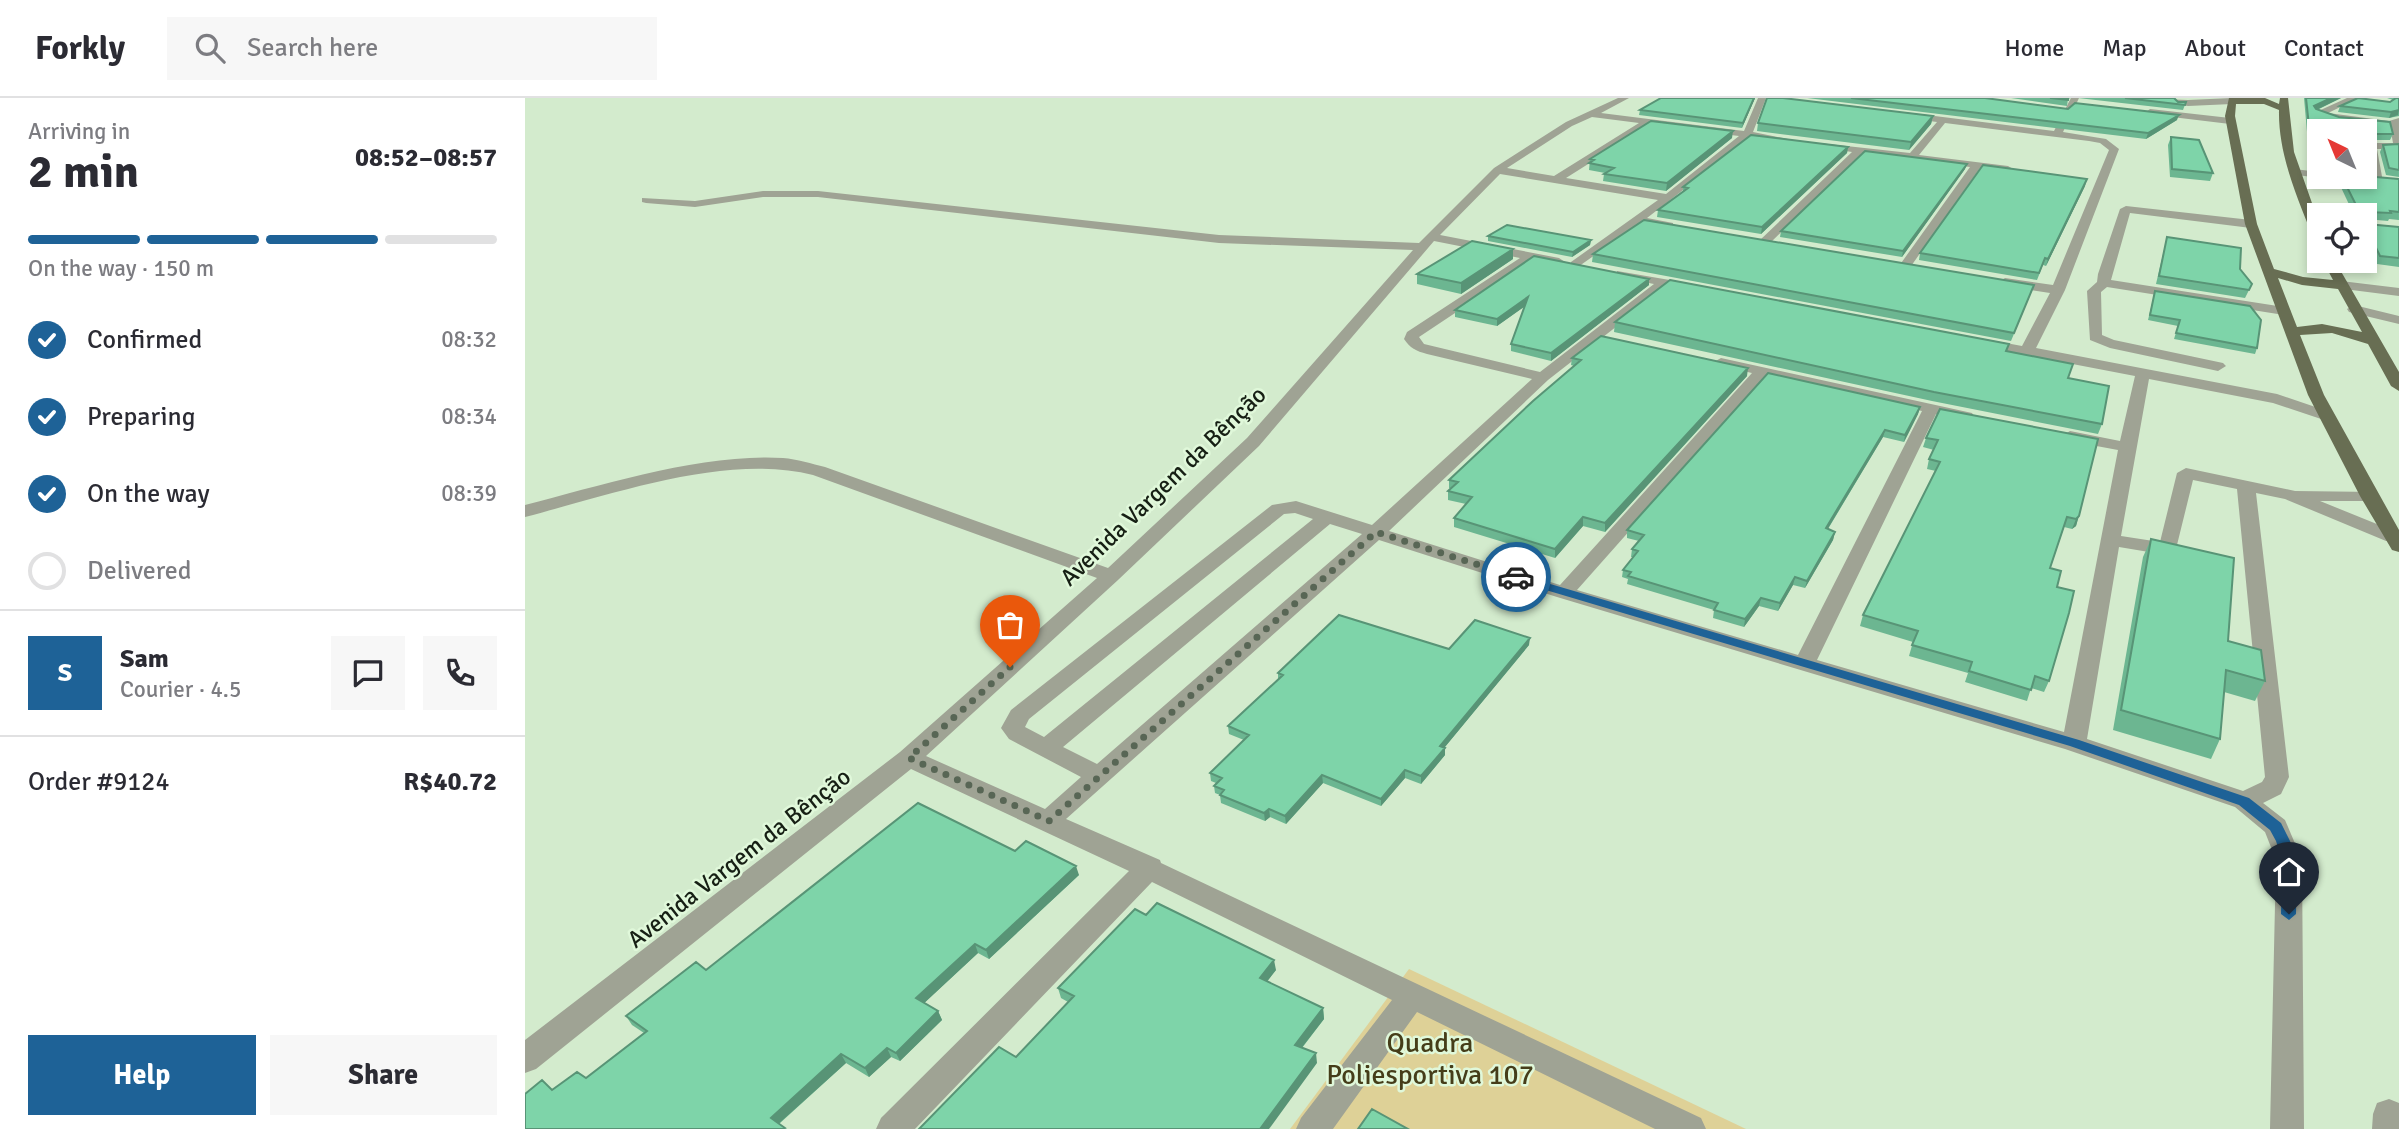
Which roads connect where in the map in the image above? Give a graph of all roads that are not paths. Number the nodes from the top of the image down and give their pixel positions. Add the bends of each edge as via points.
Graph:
1 (1625, 98) edge
2 (1763, 98) edge
3 (2355, 98) edge
4 (2366, 99) edge
5 (1777, 100) edge
6 (2208, 101) edge
7 (2283, 103) edge
8 (2071, 104) edge
9 (2136, 104) edge
10 (2085, 105) edge
11 (2055, 108) edge
12 (2231, 108) edge
13 (1888, 113) edge
14 (1590, 114) junction
15 (2394, 119) edge
16 (1943, 120) junction
17 (1649, 121) junction
18 (2058, 133) junction
19 (1748, 134) junction
20 (1798, 141) edge
21 (1810, 143) edge
22 (2377, 146) edge
23 (2399, 146) edge
24 (1860, 150) junction
25 (1913, 156) junction
26 (2377, 162) edge
27 (1977, 165) junction
28 (1498, 170) junction
29 (2018, 171) edge
30 (2294, 172) junction
31 (2307, 174) edge
32 (1557, 179) junction
33 (2087, 180) edge
34 (2377, 180) edge
35 (2101, 181) junction
36 (1668, 198) junction
37 (646, 200) dead end
38 (2308, 203) edge
39 (1636, 220) junction
40 (2251, 224) junction
41 (1688, 229) edge
42 (2097, 239) junction
43 (1765, 241) edge
44 (1427, 242) junction
45 (1529, 257) junction
46 (1575, 265) junction
47 (1905, 266) edge
48 (2271, 272) junction
49 (2335, 273) edge
50 (1994, 280) edge
51 (1664, 282) junction
52 (2103, 283) junction
53 (2341, 285) junction
54 (1705, 290) edge
55 (2058, 290) junction
56 (2399, 292) edge
57 (2354, 309) junction
58 (2284, 312) junction
59 (2399, 320) edge
60 (2292, 333) junction
61 (1597, 335) junction
62 (1960, 338) edge
63 (2371, 340) junction
64 (1623, 341) edge
65 (2027, 351) junction
66 (1699, 358) edge
67 (2218, 366) dead end
68 (1762, 372) junction
69 (2143, 373) junction
70 (1543, 377) junction
71 (2399, 386) edge
72 (2316, 395) junction
73 (2277, 399) junction
74 (1931, 409) junction
75 (2327, 416) junction
76 (1983, 419) edge
77 (2048, 432) edge
78 (2127, 447) junction
79 (2246, 486) junction
80 (2290, 495) junction
81 (2369, 496) junction
82 (525, 511) edge
83 (1327, 517) junction
84 (1376, 532) junction
85 (2110, 540) junction
86 (2396, 541) edge
87 (1111, 576) junction
88 (1564, 593) junction
89 (1805, 663) junction
90 (2074, 743) junction
91 (1045, 748) junction
92 (909, 758) junction
93 (1099, 776) junction
94 (2244, 801) junction
95 (1049, 821) junction
96 (1150, 867) junction
97 (1411, 997) junction
98 (529, 1050) edge
99 (893, 1129) edge
100 (1313, 1129) edge
101 (1689, 1129) edge
102 (2287, 1129) edge

1 - 14 street, Avenida Vargem da Bênção
2 - 5 street
2 - 19 street
3 - 4 street
3 - 15 street via 2319,113 2337,118
6 - 9 street
6 - 12 street
7 - 12 main road via 2265,101
7 - 30 main road
8 - 10 street
8 - 11 street
8 - 18 street
9 - 12 street
12 - 40 main road
13 - 16 street
14 - 17 street
14 - 28 street, Avenida Vargem da Bênção
15 - 23 street
16 - 18 street
16 - 25 street
17 - 19 street
17 - 32 street
18 - 35 street via 2103,141 2114,149
19 - 20 street
19 - 36 street
21 - 24 street
22 - 23 street
24 - 25 street
24 - 43 street
25 - 27 street
26 - 34 street via 2384,181
27 - 29 street
27 - 47 street
28 - 32 street
28 - 44 street, Avenida Vargem da Bênção
30 - 31 street
30 - 38 main road
32 - 36 street
33 - 35 street
35 - 42 street
36 - 39 street
37 - 44 street via 695,204 763,194 818,194 1219,239
39 - 41 street
39 - 46 street
40 - 42 street via 2126,209
40 - 48 main road
42 - 52 street
42 - 55 street
44 - 45 street
44 - 87 street, Avenida Vargem da Bênção via 1253,442
45 - 46 street
45 - 70 street via 1412,335 1411,340 1432,351
46 - 51 street
48 - 53 main road
48 - 58 main road
49 - 53 main road
50 - 55 street
51 - 54 street
51 - 61 street
52 - 58 street
52 - 67 street via 2094,291 2095,337
53 - 56 street
53 - 57 main road
55 - 65 street
57 - 59 street
57 - 63 main road
58 - 60 main road
60 - 63 main road via 2325,329
60 - 72 main road
61 - 64 street
61 - 70 street
62 - 65 street
63 - 71 main road
65 - 69 street
66 - 68 street
68 - 74 street
68 - 88 street
69 - 73 street
69 - 78 street
70 - 84 street
72 - 73 street
72 - 75 main road
73 - 75 street
74 - 76 street
74 - 89 street
75 - 81 main road
77 - 78 street
78 - 85 street
79 - 80 street
79 - 85 street via 2186,473 2169,545 2161,548
79 - 94 street via 2277,777 2272,788
80 - 81 street
80 - 86 street
81 - 86 main road
82 - 87 street via 685,472 750,462 787,463
83 - 84 street
83 - 91 street
83 - 91 street via 1296,507 1279,509 1019,715 1013,728
84 - 88 street
84 - 93 street
85 - 90 street
87 - 92 street, Avenida Vargem da Bênção
88 - 89 street
89 - 90 street
90 - 94 street
91 - 93 street
92 - 95 street
92 - 98 street, Avenida Vargem da Bênção
93 - 95 street
94 - 102 street via 2276,827 2289,860
95 - 96 street
96 - 97 street
96 - 99 street
97 - 100 street
97 - 101 street

